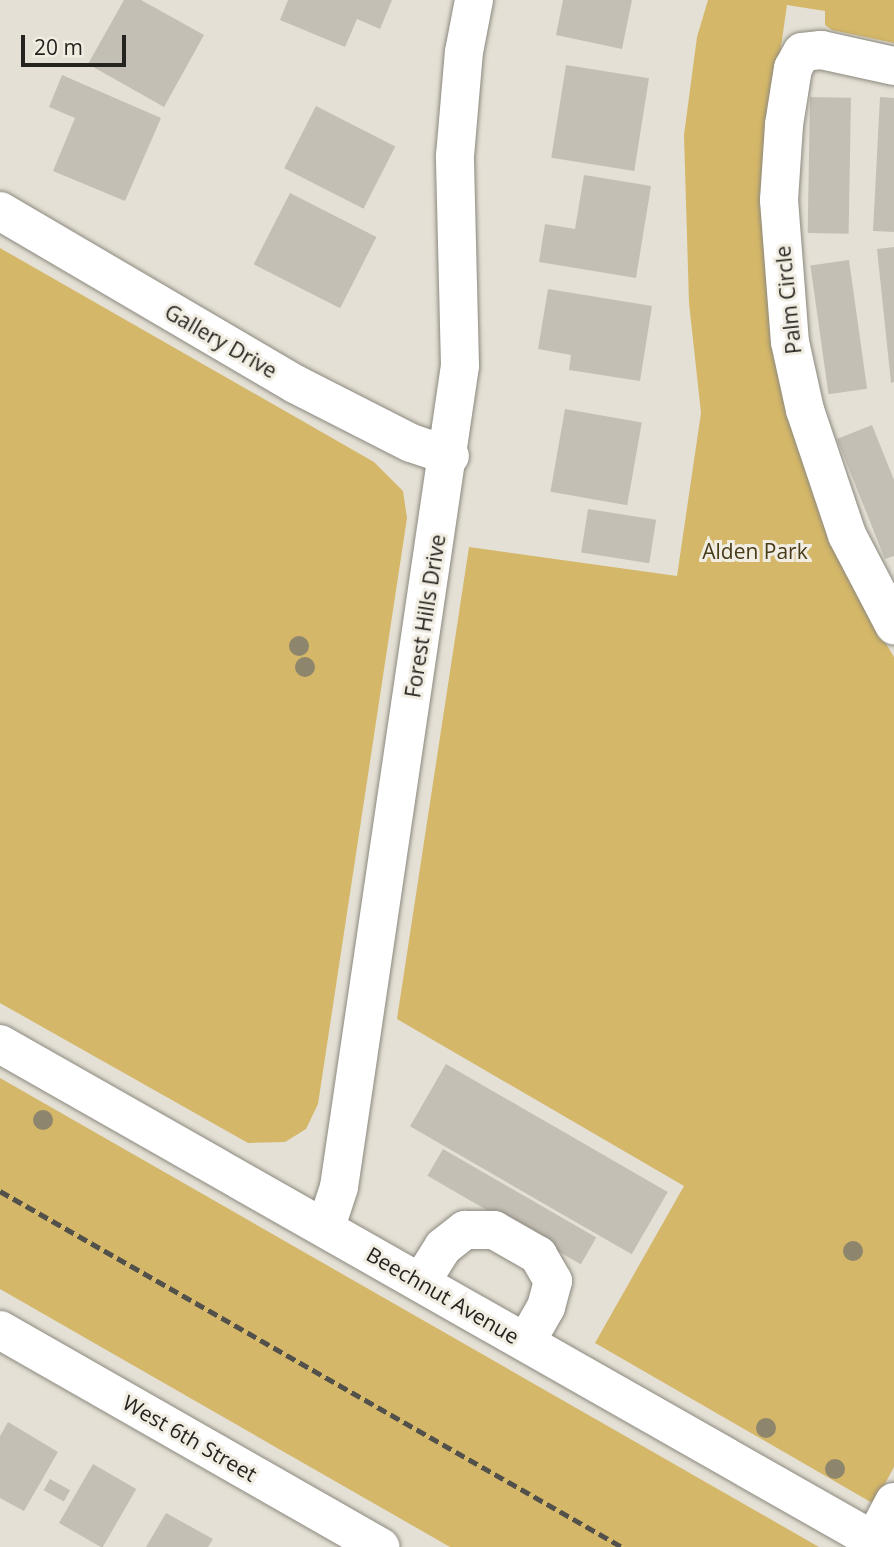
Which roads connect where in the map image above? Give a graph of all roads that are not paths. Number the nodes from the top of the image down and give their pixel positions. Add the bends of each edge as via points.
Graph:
1 (474, 0) edge
2 (894, 66) edge
3 (0, 211) edge
4 (450, 456) junction
5 (894, 625) edge
6 (0, 1044) edge
7 (326, 1227) junction
8 (421, 1282) junction
9 (0, 1330) edge
10 (526, 1342) junction
11 (894, 1502) edge
12 (880, 1544) edge
13 (380, 1547) edge

1 - 4 street, Forest Hills Drive via 457,109 460,366
2 - 5 street, Palm Circle via 821,50 802,52 793,68 784,125 779,200 790,342 805,410 847,536
3 - 4 street, Gallery Drive via 295,384 411,443
4 - 7 street, Forest Hills Drive via 339,1187
6 - 7 street, Beechnut Avenue
7 - 8 street, Beechnut Avenue
8 - 10 street, Beechnut Avenue
8 - 10 street via 443,1247 465,1230 494,1230 538,1255 553,1280 546,1307
9 - 13 street, West 6th Street
10 - 12 street, Beechnut Avenue
11 - 12 street

